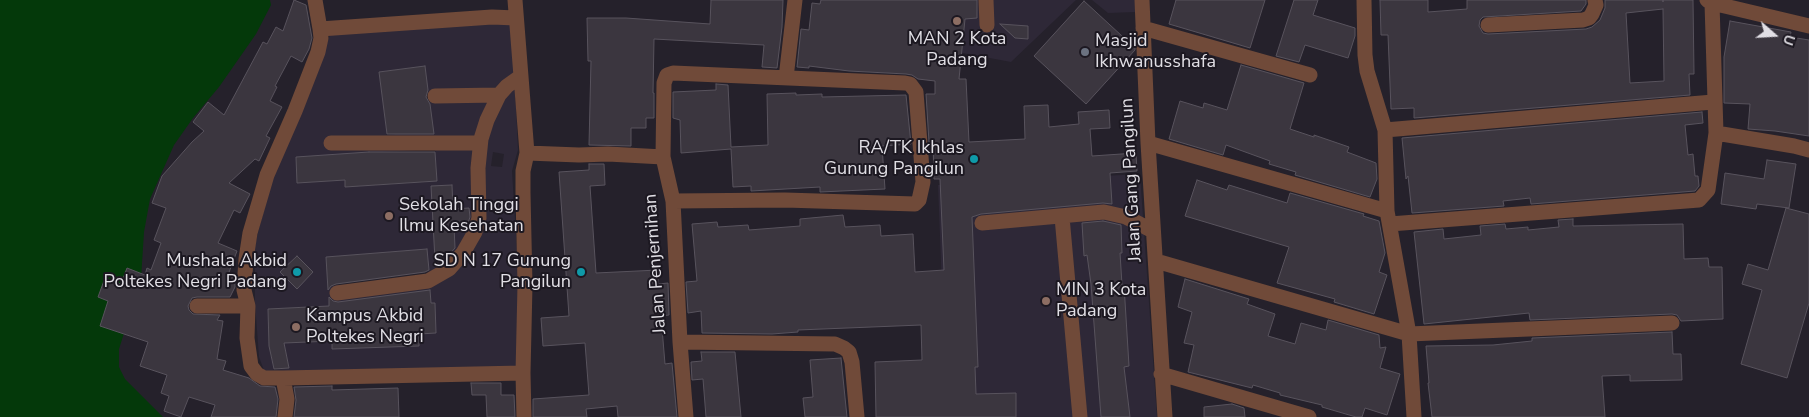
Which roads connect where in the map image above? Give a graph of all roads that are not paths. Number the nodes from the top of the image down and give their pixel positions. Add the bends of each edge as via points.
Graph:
1 (315, 0) edge
2 (515, 0) edge
3 (795, 0) edge
4 (986, 0) edge
5 (1142, 0) edge
6 (1364, 0) edge
7 (1595, 0) edge
8 (1709, 1) edge
9 (516, 18) junction
10 (987, 25) dead end
11 (1488, 25) dead end
12 (1809, 26) edge
13 (1143, 28) junction
14 (320, 29) junction
15 (1310, 75) dead end
16 (520, 76) junction
17 (786, 78) junction
18 (500, 95) junction
19 (436, 96) dead end
20 (1714, 102) junction
21 (1385, 130) junction
22 (1716, 132) junction
23 (331, 143) dead end
24 (480, 143) junction
25 (1148, 143) junction
26 (1809, 150) edge
27 (527, 153) junction
28 (663, 157) junction
29 (673, 201) junction
30 (1062, 217) junction
31 (1388, 218) junction
32 (982, 223) dead end
33 (1153, 231) junction
34 (1156, 261) junction
35 (337, 293) dead end
36 (196, 306) dead end
37 (248, 306) junction
38 (1672, 323) dead end
39 (1409, 334) junction
40 (680, 342) junction
41 (523, 373) junction
42 (1161, 374) junction
43 (283, 378) junction
44 (285, 417) edge
45 (524, 417) edge
46 (686, 417) edge
47 (857, 417) edge
48 (1080, 417) edge
49 (1165, 417) edge
50 (1309, 417) edge
51 (1414, 417) edge

1 - 14 street
2 - 9 street
3 - 17 street
4 - 10 street
5 - 13 street, Jalan Gang Pangilun
6 - 21 street via 1367,71
7 - 11 street via 1592,14 1583,20
8 - 12 street
8 - 20 street
9 - 14 street
9 - 16 street
13 - 15 street
13 - 25 street, Jalan Gang Pangilun
14 - 37 street via 318,52 267,175 250,233 244,290
16 - 18 street
16 - 27 street
17 - 28 street, Jalan Penjernihan via 667,75 664,82
17 - 29 street via 910,84 916,92 918,109 923,182 920,200 905,205 785,200
18 - 19 street
18 - 24 street
20 - 21 street
20 - 22 street
21 - 31 street
22 - 26 street
22 - 31 street via 1708,190 1699,200
23 - 24 street
24 - 35 street via 479,218 463,254 449,269 428,282
25 - 31 street
25 - 33 street, Jalan Gang Pangilun
27 - 28 street
27 - 41 street via 523,171
28 - 29 street, Jalan Penjernihan
29 - 40 street, Jalan Penjernihan
30 - 32 street
30 - 33 street via 1091,212 1114,214
30 - 48 street
31 - 39 street
33 - 34 street, Jalan Gang Pangilun
34 - 39 street
34 - 42 street, Jalan Gang Pangilun
36 - 37 street
37 - 43 street via 247,338 251,366 264,378
38 - 39 street
39 - 51 street
40 - 46 street, Jalan Penjernihan
40 - 47 street via 835,344 849,352
41 - 43 street
41 - 45 street
42 - 49 street, Jalan Gang Pangilun
42 - 50 street
43 - 44 street via 287,399

